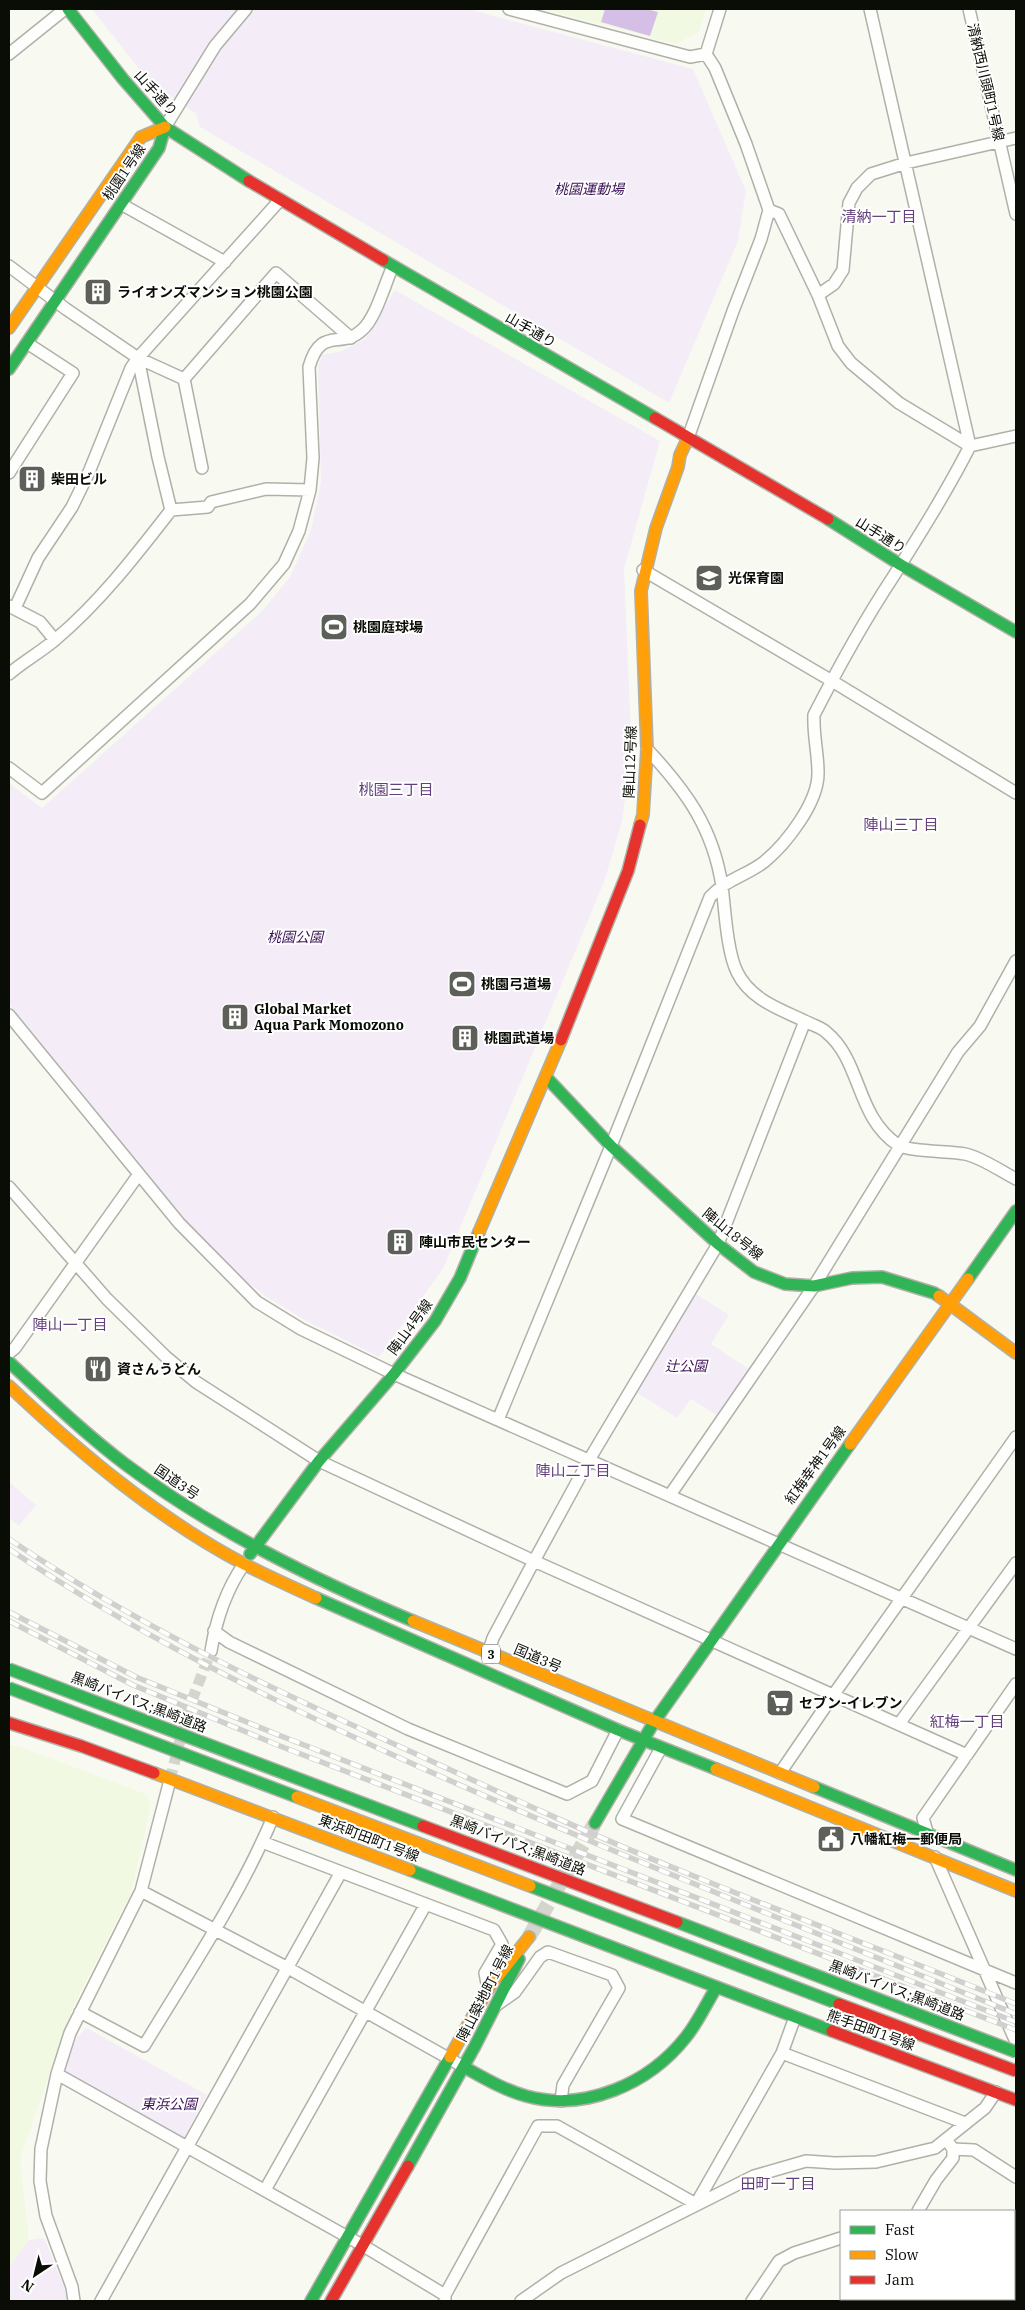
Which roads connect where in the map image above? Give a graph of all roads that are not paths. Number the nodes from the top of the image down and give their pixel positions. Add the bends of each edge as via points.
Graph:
1 (67, 9) edge
2 (246, 9) edge
3 (509, 9) edge
4 (720, 9) edge
5 (870, 9) edge
6 (969, 9) edge
7 (9, 54) edge
8 (706, 54) junction
9 (165, 127) junction
10 (1016, 138) edge
11 (1000, 142) junction
12 (906, 163) junction
13 (280, 200) junction
14 (121, 204) junction
15 (769, 210) junction
16 (1016, 214) edge
17 (225, 262) junction
18 (9, 266) edge
19 (392, 266) junction
20 (38, 286) junction
21 (818, 295) junction
22 (55, 300) junction
23 (9, 328) edge
24 (351, 338) junction
25 (27, 343) junction
26 (138, 358) junction
27 (9, 369) edge
28 (184, 379) junction
29 (1016, 436) edge
30 (688, 438) junction
31 (970, 446) junction
32 (202, 468) dead end
33 (9, 473) edge
34 (310, 490) junction
35 (171, 510) junction
36 (900, 565) junction
37 (644, 570) junction
38 (12, 607) edge
39 (1016, 632) edge
40 (55, 640) junction
41 (9, 674) edge
42 (832, 680) junction
43 (647, 749) junction
44 (9, 768) edge
45 (1016, 792) edge
46 (722, 884) junction
47 (1016, 962) edge
48 (9, 1015) edge
49 (805, 1021) junction
50 (546, 1076) junction
51 (611, 1146) junction
52 (900, 1146) junction
53 (139, 1174) junction
54 (1016, 1179) edge
55 (9, 1187) edge
56 (1016, 1210) edge
57 (718, 1244) junction
58 (75, 1264) junction
59 (814, 1286) junction
60 (948, 1306) junction
61 (9, 1353) edge
62 (1016, 1353) edge
63 (9, 1362) edge
64 (394, 1374) junction
65 (9, 1386) edge
66 (498, 1420) junction
67 (1016, 1437) edge
68 (589, 1460) junction
69 (319, 1462) junction
70 (670, 1495) junction
71 (778, 1542) junction
72 (255, 1547) junction
73 (534, 1561) junction
74 (1016, 1563) edge
75 (244, 1564) junction
76 (901, 1598) junction
77 (969, 1628) junction
78 (214, 1631) junction
79 (710, 1640) junction
80 (1016, 1649) edge
81 (212, 1651) tunnel mouth
82 (488, 1653) junction
83 (9, 1669) edge
84 (1016, 1684) edge
85 (9, 1688) edge
86 (9, 1692) edge
87 (834, 1694) junction
88 (63, 1708) junction
89 (654, 1722) junction
90 (9, 1723) edge
91 (899, 1724) junction
92 (618, 1730) junction
93 (644, 1741) junction
94 (661, 1748) junction
95 (967, 1755) junction
96 (780, 1773) junction
97 (170, 1780) junction
98 (273, 1817) junction
99 (595, 1823) tunnel mouth
100 (927, 1834) junction
101 (262, 1842) junction
102 (935, 1856) junction
103 (1016, 1870) edge
104 (342, 1872) junction
105 (141, 1891) junction
106 (1016, 1891) edge
107 (426, 1904) junction
108 (214, 1929) junction
109 (288, 1968) junction
110 (983, 1970) junction
111 (1016, 1983) edge
112 (716, 1988) junction
113 (488, 1990) junction
114 (498, 2004) junction
115 (80, 2012) junction
116 (366, 2013) junction
117 (795, 2017) junction
118 (1016, 2042) edge
119 (1016, 2052) edge
120 (782, 2053) junction
121 (448, 2058) junction
122 (464, 2067) junction
123 (1016, 2071) edge
124 (57, 2074) junction
125 (996, 2092) junction
126 (1016, 2100) edge
127 (561, 2101) junction
128 (965, 2124) junction
129 (946, 2138) junction
130 (188, 2147) junction
131 (953, 2149) junction
132 (1016, 2177) edge
133 (265, 2190) junction
134 (696, 2204) junction
135 (919, 2210) edge
136 (347, 2236) junction
137 (840, 2238) edge
138 (362, 2245) junction
139 (445, 2298) edge
140 (74, 2301) edge
141 (101, 2301) edge
142 (310, 2301) edge
143 (331, 2301) edge
144 (521, 2301) edge
145 (752, 2301) edge

1 - 7 street
1 - 9 main road, 山手通り
2 - 9 street via 216,46
3 - 8 street via 690,57
4 - 8 street
5 - 12 street
6 - 11 street, 清納西川頭町1号線
8 - 15 street via 715,68 746,144
9 - 13 main road, 山手通り
9 - 14 main road, 桃園1号線 via 159,148
9 - 20 main road, 桃園1号線 via 141,137
10 - 11 street
11 - 12 street
11 - 16 street, 清納西川頭町1号線
12 - 21 street via 871,174 856,188 849,203 843,270 834,284
12 - 31 street
13 - 17 street
13 - 19 main road, 山手通り
14 - 17 street
14 - 22 main road, 桃園1号線
15 - 21 street via 780,214
15 - 30 street via 762,240
17 - 26 street
18 - 20 street
19 - 24 street via 372,316 363,330
19 - 30 main road, 山手通り
20 - 22 street
20 - 23 main road, 桃園1号線
21 - 31 street via 838,346 851,363 899,402
22 - 25 main road, 桃園1号線
22 - 26 street
24 - 28 street via 276,273
24 - 34 street via 322,343 313,353 310,367 313,458
25 - 27 main road, 桃園1号線
25 - 33 street via 73,373
26 - 28 street
26 - 35 street
26 - 38 street via 72,508 38,558
28 - 32 street
29 - 31 street
30 - 36 main road, 山手通り
30 - 37 main road, 陣山12号線 via 647,552
31 - 36 street
34 - 35 street via 266,489 211,502 208,507
34 - 44 street via 299,531 284,564 272,580 126,719 42,793
35 - 40 street via 135,557
36 - 39 main road, 山手通り
36 - 42 street
37 - 42 street
37 - 43 main road, 陣山12号線 via 641,591
38 - 40 street via 40,622
40 - 41 street
42 - 45 street
42 - 46 street via 814,715 818,774 812,798 798,826 763,863
43 - 46 street via 699,815 710,836
43 - 50 main road, 陣山12号線 via 643,815 628,871
46 - 49 street via 732,959 737,972 752,993
46 - 51 street via 710,897
47 - 52 street via 980,1026 958,1052
48 - 53 street
49 - 52 street via 826,1032 839,1048 870,1116
49 - 57 street
50 - 51 main road, 陣山18号線
50 - 64 main road, 陣山4号線 via 460,1278 435,1321
51 - 57 main road, 陣山18号線
51 - 66 street
52 - 54 street via 967,1154
52 - 59 street
53 - 58 street
53 - 64 street via 179,1223 258,1302 301,1329
55 - 58 street
56 - 60 main road, 紅梅幸神1号線
57 - 59 main road, 陣山18号線 via 754,1272 786,1284
57 - 68 street
58 - 61 street
58 - 69 street via 166,1357 196,1382
59 - 60 main road, 陣山18号線 via 852,1278 882,1277 934,1294
59 - 70 street
60 - 62 main road, 陣山18号線
60 - 71 main road, 紅梅幸神1号線
63 - 72 main road, 国道3号 / 3 via 125,1464 185,1506
64 - 66 street
64 - 69 main road, 陣山4号線
65 - 75 main road, 3 via 46,1421 134,1493
66 - 68 street
67 - 76 street
68 - 70 street
68 - 73 street
69 - 72 main road, 陣山4号線
69 - 73 street
70 - 71 street
71 - 76 street
71 - 79 main road, 紅梅幸神1号線
72 - 75 main road, 陣山4号線
72 - 82 main road, 国道3号 / 3 via 349,1594
73 - 79 street
73 - 82 street
74 - 77 street
75 - 78 street via 231,1584
75 - 92 main road, 3
76 - 77 street
76 - 87 street
77 - 80 street
77 - 91 street
78 - 81 street
78 - 92 street via 229,1642 408,1729 567,1794 592,1782
79 - 87 street
79 - 89 main road, 紅梅幸神1号線
82 - 89 main road, 国道3号 / 3
83 - 119 main road, 黒崎バイパス;黒崎道路, bridge
84 - 95 street
85 - 88 main road, bridge
86 - 88 main road, bridge
87 - 91 street
87 - 96 street
88 - 123 main road, bridge
89 - 93 main road, 紅梅幸神1号線
89 - 96 main road, 国道3号 / 3
90 - 97 main road, 東浜町田町1号線
91 - 95 street
92 - 93 main road, 3
93 - 94 main road, 3
93 - 99 main road
94 - 102 main road, 3
94 - 110 street via 622,1819
95 - 100 street via 923,1818
96 - 100 main road, 国道3号 / 3
97 - 98 main road, 東浜町田町1号線
97 - 105 street
98 - 101 street
98 - 112 main road, 東浜町田町1号線
100 - 102 street
100 - 103 main road, 国道3号 / 3
101 - 104 street
101 - 108 street
102 - 106 main road, 3
102 - 110 street
104 - 107 street
104 - 109 street
105 - 108 street
105 - 115 street
107 - 113 street via 494,1930 502,1944 485,1973
107 - 116 street
108 - 109 street
108 - 115 street via 144,2046
109 - 116 street
109 - 130 street
110 - 111 street
110 - 118 street
112 - 117 main road, 熊手田町1号線
112 - 127 main road via 682,2043 656,2068 598,2098
113 - 114 main road, 陣山築地町1号線 via 529,1937
113 - 121 main road, 陣山築地町1号線
114 - 122 main road, 陣山築地町1号線
114 - 127 street via 515,1992 540,1957 548,1952 612,1975 619,1988 563,2085
115 - 124 street
116 - 121 street
116 - 133 street
117 - 120 street
117 - 125 main road, 熊手田町1号線
120 - 128 street
120 - 134 street
121 - 122 street
121 - 136 main road, 陣山築地町1号線
122 - 127 main road via 491,2084 521,2096
122 - 138 main road, 陣山築地町1号線
124 - 130 street
124 - 140 street via 41,2149 40,2182 46,2216
125 - 126 main road, 熊手田町1号線
125 - 128 street via 985,2108
128 - 129 street
129 - 131 street
129 - 134 street via 935,2148 876,2162 806,2161 754,2176
130 - 133 street
130 - 141 street
131 - 132 street via 974,2150
131 - 135 street via 953,2158
133 - 136 street
134 - 139 street via 557,2126 538,2126
134 - 144 street via 561,2273
136 - 138 street
136 - 142 main road, 陣山築地町1号線
137 - 145 street via 778,2261
138 - 139 street
138 - 143 main road, 陣山築地町1号線

